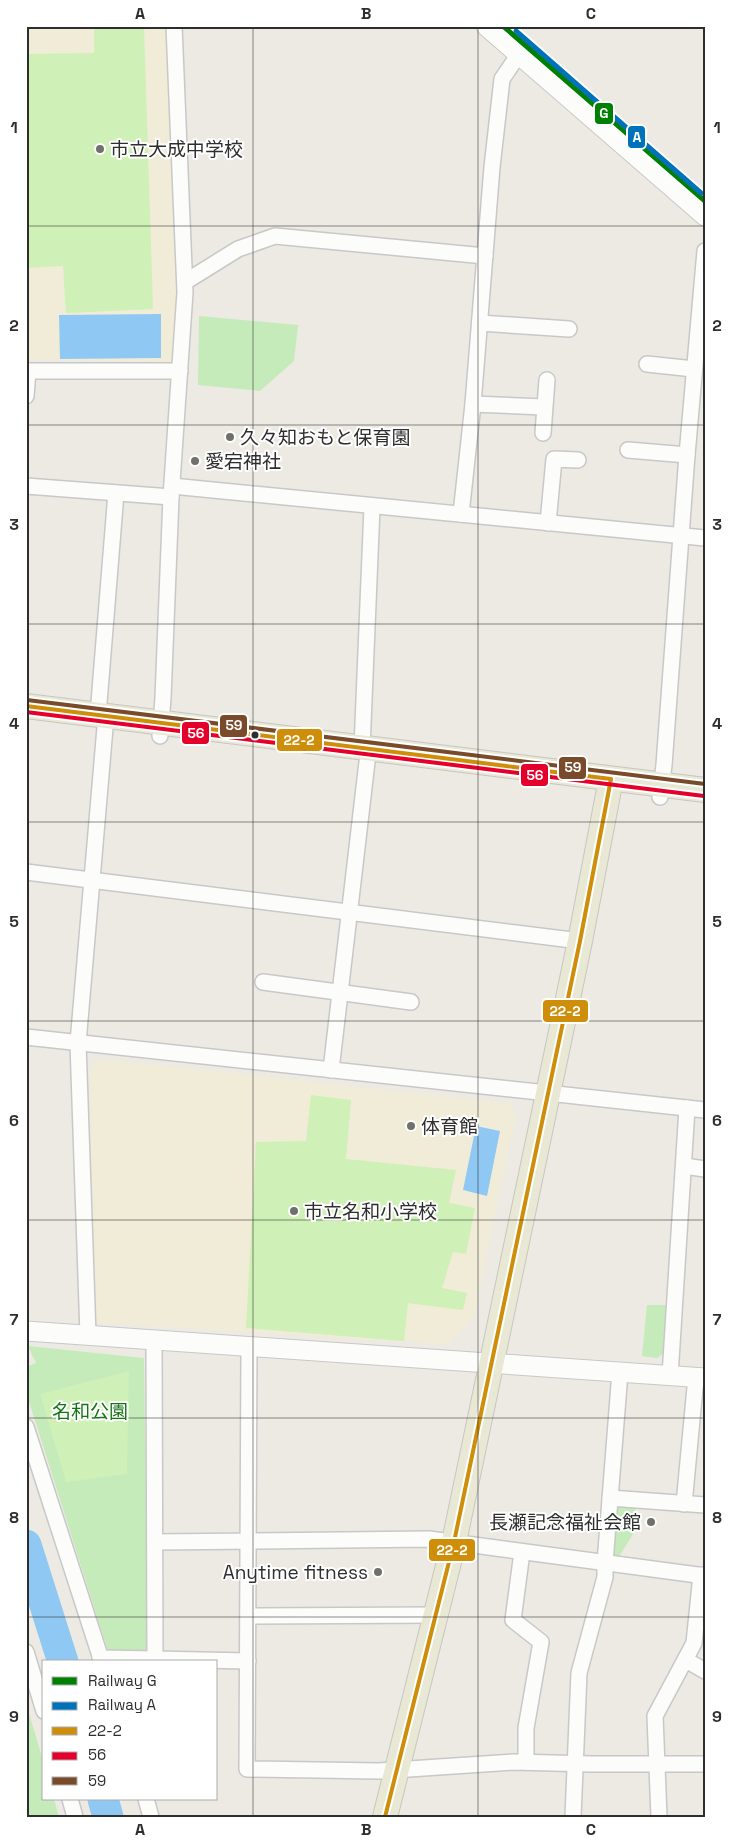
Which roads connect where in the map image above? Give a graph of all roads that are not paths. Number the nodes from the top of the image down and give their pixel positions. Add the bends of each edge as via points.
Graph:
1 (174, 26) edge
2 (486, 26) edge
3 (518, 54) junction
4 (705, 216) edge
5 (705, 251) edge
6 (485, 256) junction
7 (185, 282) junction
8 (480, 322) junction
9 (569, 329) dead end
10 (647, 364) dead end
11 (694, 369) junction
12 (27, 371) edge
13 (180, 371) junction
14 (547, 380) dead end
15 (26, 396) edge
16 (474, 404) junction
17 (544, 407) junction
18 (543, 433) dead end
19 (628, 450) dead end
20 (687, 454) junction
21 (578, 460) dead end
22 (26, 486) edge
23 (171, 492) junction
24 (116, 493) junction
25 (372, 506) junction
26 (461, 514) junction
27 (548, 523) junction
28 (682, 536) junction
29 (705, 538) edge
30 (26, 706) edge
31 (26, 720) edge
32 (103, 720) junction
33 (160, 729) junction
34 (365, 755) junction
35 (610, 785) junction
36 (705, 790) edge
37 (661, 791) junction
38 (705, 803) edge
39 (26, 872) edge
40 (91, 881) junction
41 (351, 912) junction
42 (580, 941) junction
43 (263, 982) dead end
44 (341, 993) junction
45 (411, 1002) dead end
46 (26, 1037) edge
47 (78, 1043) junction
48 (331, 1070) junction
49 (547, 1093) junction
50 (687, 1108) junction
51 (705, 1110) edge
52 (684, 1166) junction
53 (705, 1169) edge
54 (26, 1331) edge
55 (88, 1335) junction
56 (154, 1340) junction
57 (249, 1347) junction
58 (491, 1363) junction
59 (620, 1372) junction
60 (670, 1376) junction
61 (700, 1378) edge
62 (26, 1427) edge
63 (610, 1498) junction
64 (684, 1504) junction
65 (705, 1505) edge
66 (248, 1541) junction
67 (155, 1542) junction
68 (454, 1542) junction
69 (522, 1552) junction
70 (605, 1563) junction
71 (703, 1576) edge
72 (436, 1614) junction
73 (248, 1616) junction
74 (26, 1652) edge
75 (155, 1659) junction
76 (101, 1660) edge
77 (202, 1660) edge
78 (218, 1660) edge
79 (686, 1660) junction
80 (248, 1661) junction
81 (705, 1671) edge
82 (42, 1704) edge
83 (526, 1762) junction
84 (575, 1763) junction
85 (705, 1764) edge
86 (658, 1765) junction
87 (396, 1769) junction
88 (70, 1800) edge
89 (146, 1800) edge
90 (75, 1817) edge
91 (151, 1817) edge
92 (385, 1817) edge
93 (573, 1817) edge
94 (659, 1817) edge

1 - 7 street
2 - 3 street
3 - 4 street
3 - 6 street via 502,79
5 - 11 street
6 - 7 street via 275,236 238,249
6 - 8 street
7 - 13 street
8 - 9 street
8 - 16 street
10 - 11 street
11 - 20 street
12 - 13 street
12 - 15 street
13 - 23 street
14 - 17 street
16 - 17 street
16 - 26 street
17 - 18 street
19 - 20 street
20 - 28 street
21 - 27 street via 554,459
22 - 24 street
23 - 24 street
23 - 25 street
23 - 33 street
24 - 32 street
25 - 26 street
25 - 34 street
26 - 27 street
27 - 28 street
28 - 29 street
28 - 37 street
30 - 32 main road
31 - 32 main road
32 - 33 main road
32 - 40 street
33 - 34 main road
34 - 35 main road
34 - 41 street
35 - 37 main road
35 - 42 main road
36 - 37 main road
37 - 38 main road
39 - 40 street
40 - 41 street
40 - 47 street
41 - 42 street
41 - 44 street
42 - 49 main road
43 - 44 street
44 - 45 street
44 - 48 street
46 - 47 street
47 - 48 street
47 - 55 street
48 - 49 street
49 - 50 street
49 - 58 main road
50 - 51 street
50 - 52 street
52 - 53 street
52 - 60 street
54 - 55 street
55 - 56 street
56 - 57 street
56 - 67 street
57 - 58 street
57 - 66 street
58 - 59 street
58 - 68 main road
59 - 60 street
59 - 63 street
60 - 61 street
61 - 64 street
62 - 76 street
63 - 64 street
63 - 70 street
64 - 65 street
66 - 67 street
66 - 68 street
66 - 73 street
67 - 75 street
68 - 69 street
68 - 72 main road
69 - 70 street
69 - 83 street via 513,1620 541,1642 526,1728
70 - 71 street
70 - 84 street via 605,1577 579,1673
71 - 79 street via 694,1643
72 - 73 street
72 - 87 main road
73 - 80 street
74 - 82 street
75 - 76 street
75 - 77 street
78 - 80 street
79 - 81 street
79 - 86 street via 655,1716
80 - 87 street via 247,1769
83 - 84 street
83 - 87 street
84 - 86 street
84 - 93 street
85 - 86 street
86 - 94 street
87 - 92 main road
88 - 90 street
89 - 91 street

